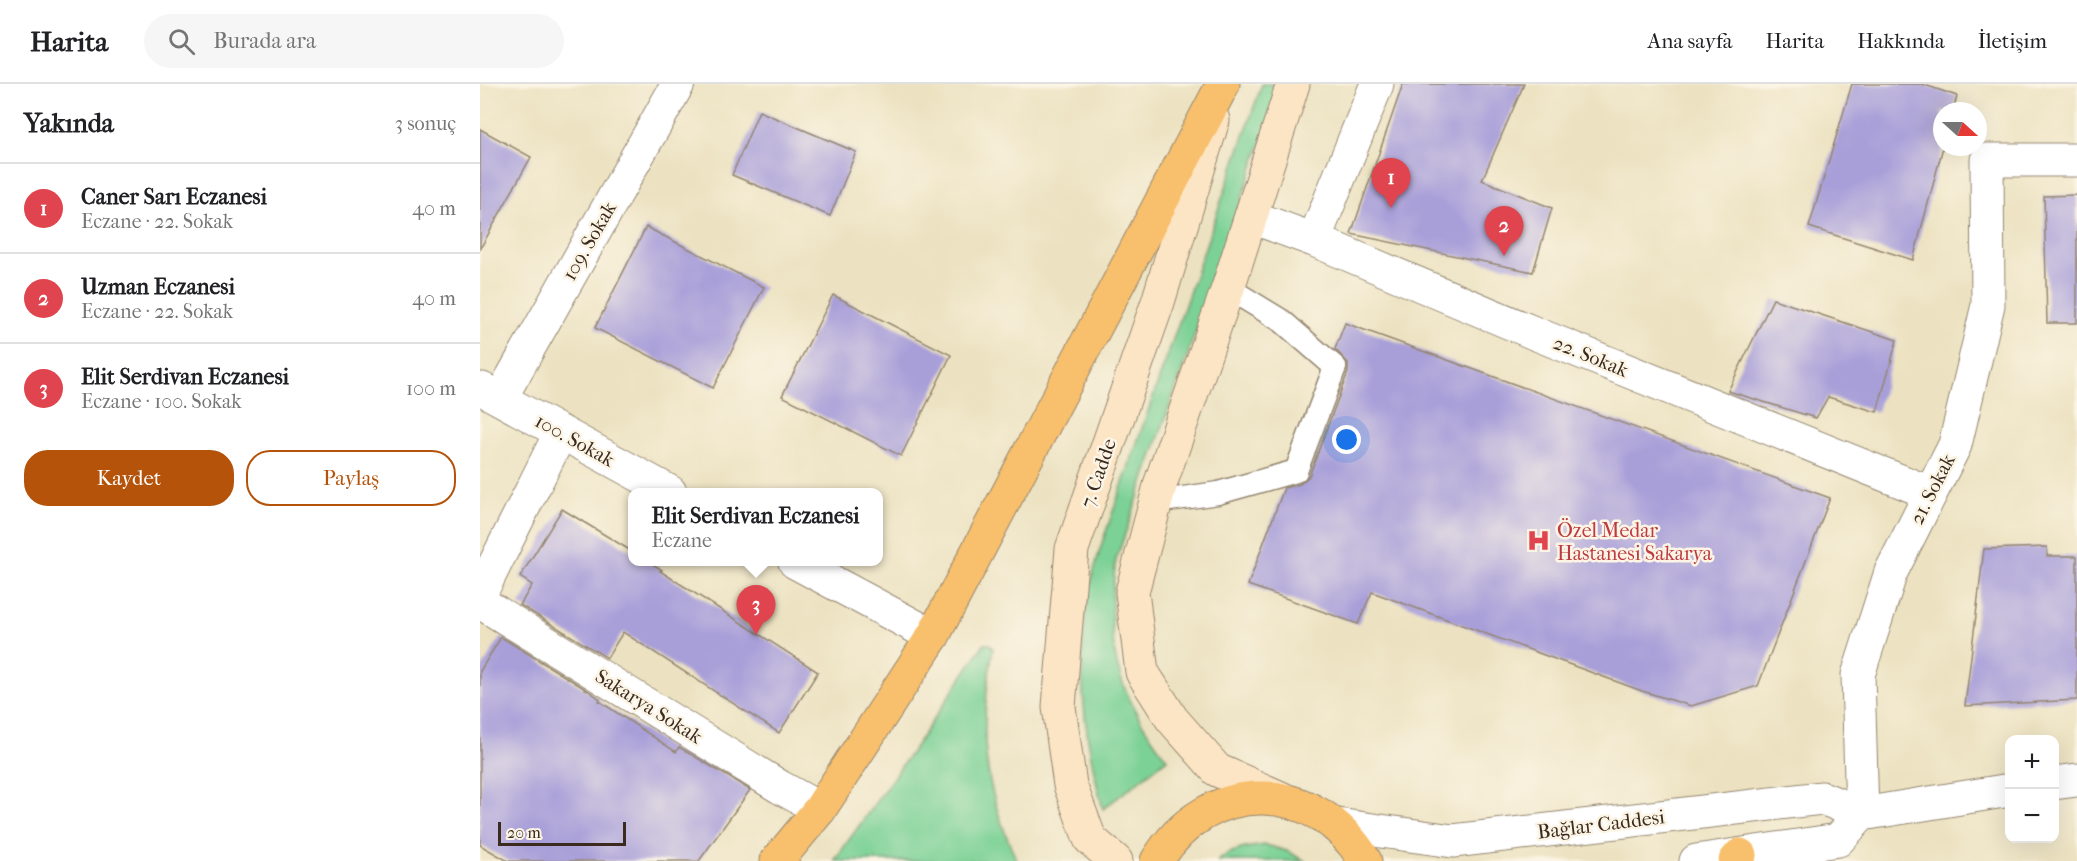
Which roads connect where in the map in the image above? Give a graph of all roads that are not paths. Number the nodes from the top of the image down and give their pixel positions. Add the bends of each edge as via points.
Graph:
1 (678, 84) edge
2 (1223, 84) edge
3 (1293, 84) edge
4 (1377, 84) edge
5 (2077, 160) edge
6 (1252, 217) junction
7 (1314, 240) junction
8 (1228, 288) junction
9 (490, 393) edge
10 (561, 432) junction
11 (663, 488) edge
12 (1930, 493) junction
13 (1155, 502) junction
14 (804, 566) edge
15 (480, 594) edge
16 (480, 602) edge
17 (933, 636) junction
18 (2077, 780) edge
19 (2059, 782) edge
20 (2005, 791) edge
21 (1283, 799) junction
22 (820, 809) junction
23 (1862, 814) junction
24 (1337, 825) junction
25 (1738, 858) edge
26 (777, 861) edge
27 (1116, 861) edge
28 (1157, 861) edge
29 (1365, 861) edge
30 (1696, 861) edge

1 - 9 street, 109. Sokak
2 - 17 main road
2 - 27 main road, 7. Cadde via 1158,302 1072,549 1059,706 1070,785 1090,839
3 - 6 main road
4 - 7 street
5 - 12 street, 21. Sokak via 1987,160 1988,305 1955,444
6 - 7 street, 22. Sokak
6 - 8 main road
7 - 12 street, 22. Sokak
8 - 13 main road
8 - 13 lane via 1282,321 1335,367 1296,471 1218,493
9 - 10 street, 100. Sokak
10 - 11 street, 100. Sokak
10 - 15 street
12 - 23 street, 21. Sokak via 1891,572 1858,675
13 - 21 main road via 1132,592 1142,672 1172,719 1217,770
14 - 17 street
16 - 22 street, Sakarya Sokak
17 - 22 main road
18 - 19 street
20 - 23 street
21 - 24 main road via 1311,809
21 - 28 main road via 1251,798 1220,805 1192,820 1169,842
22 - 26 main road
23 - 24 street, Bağlar Caddesi via 1822,798 1453,841
23 - 25 street via 1838,840
24 - 29 main road
25 - 30 street

